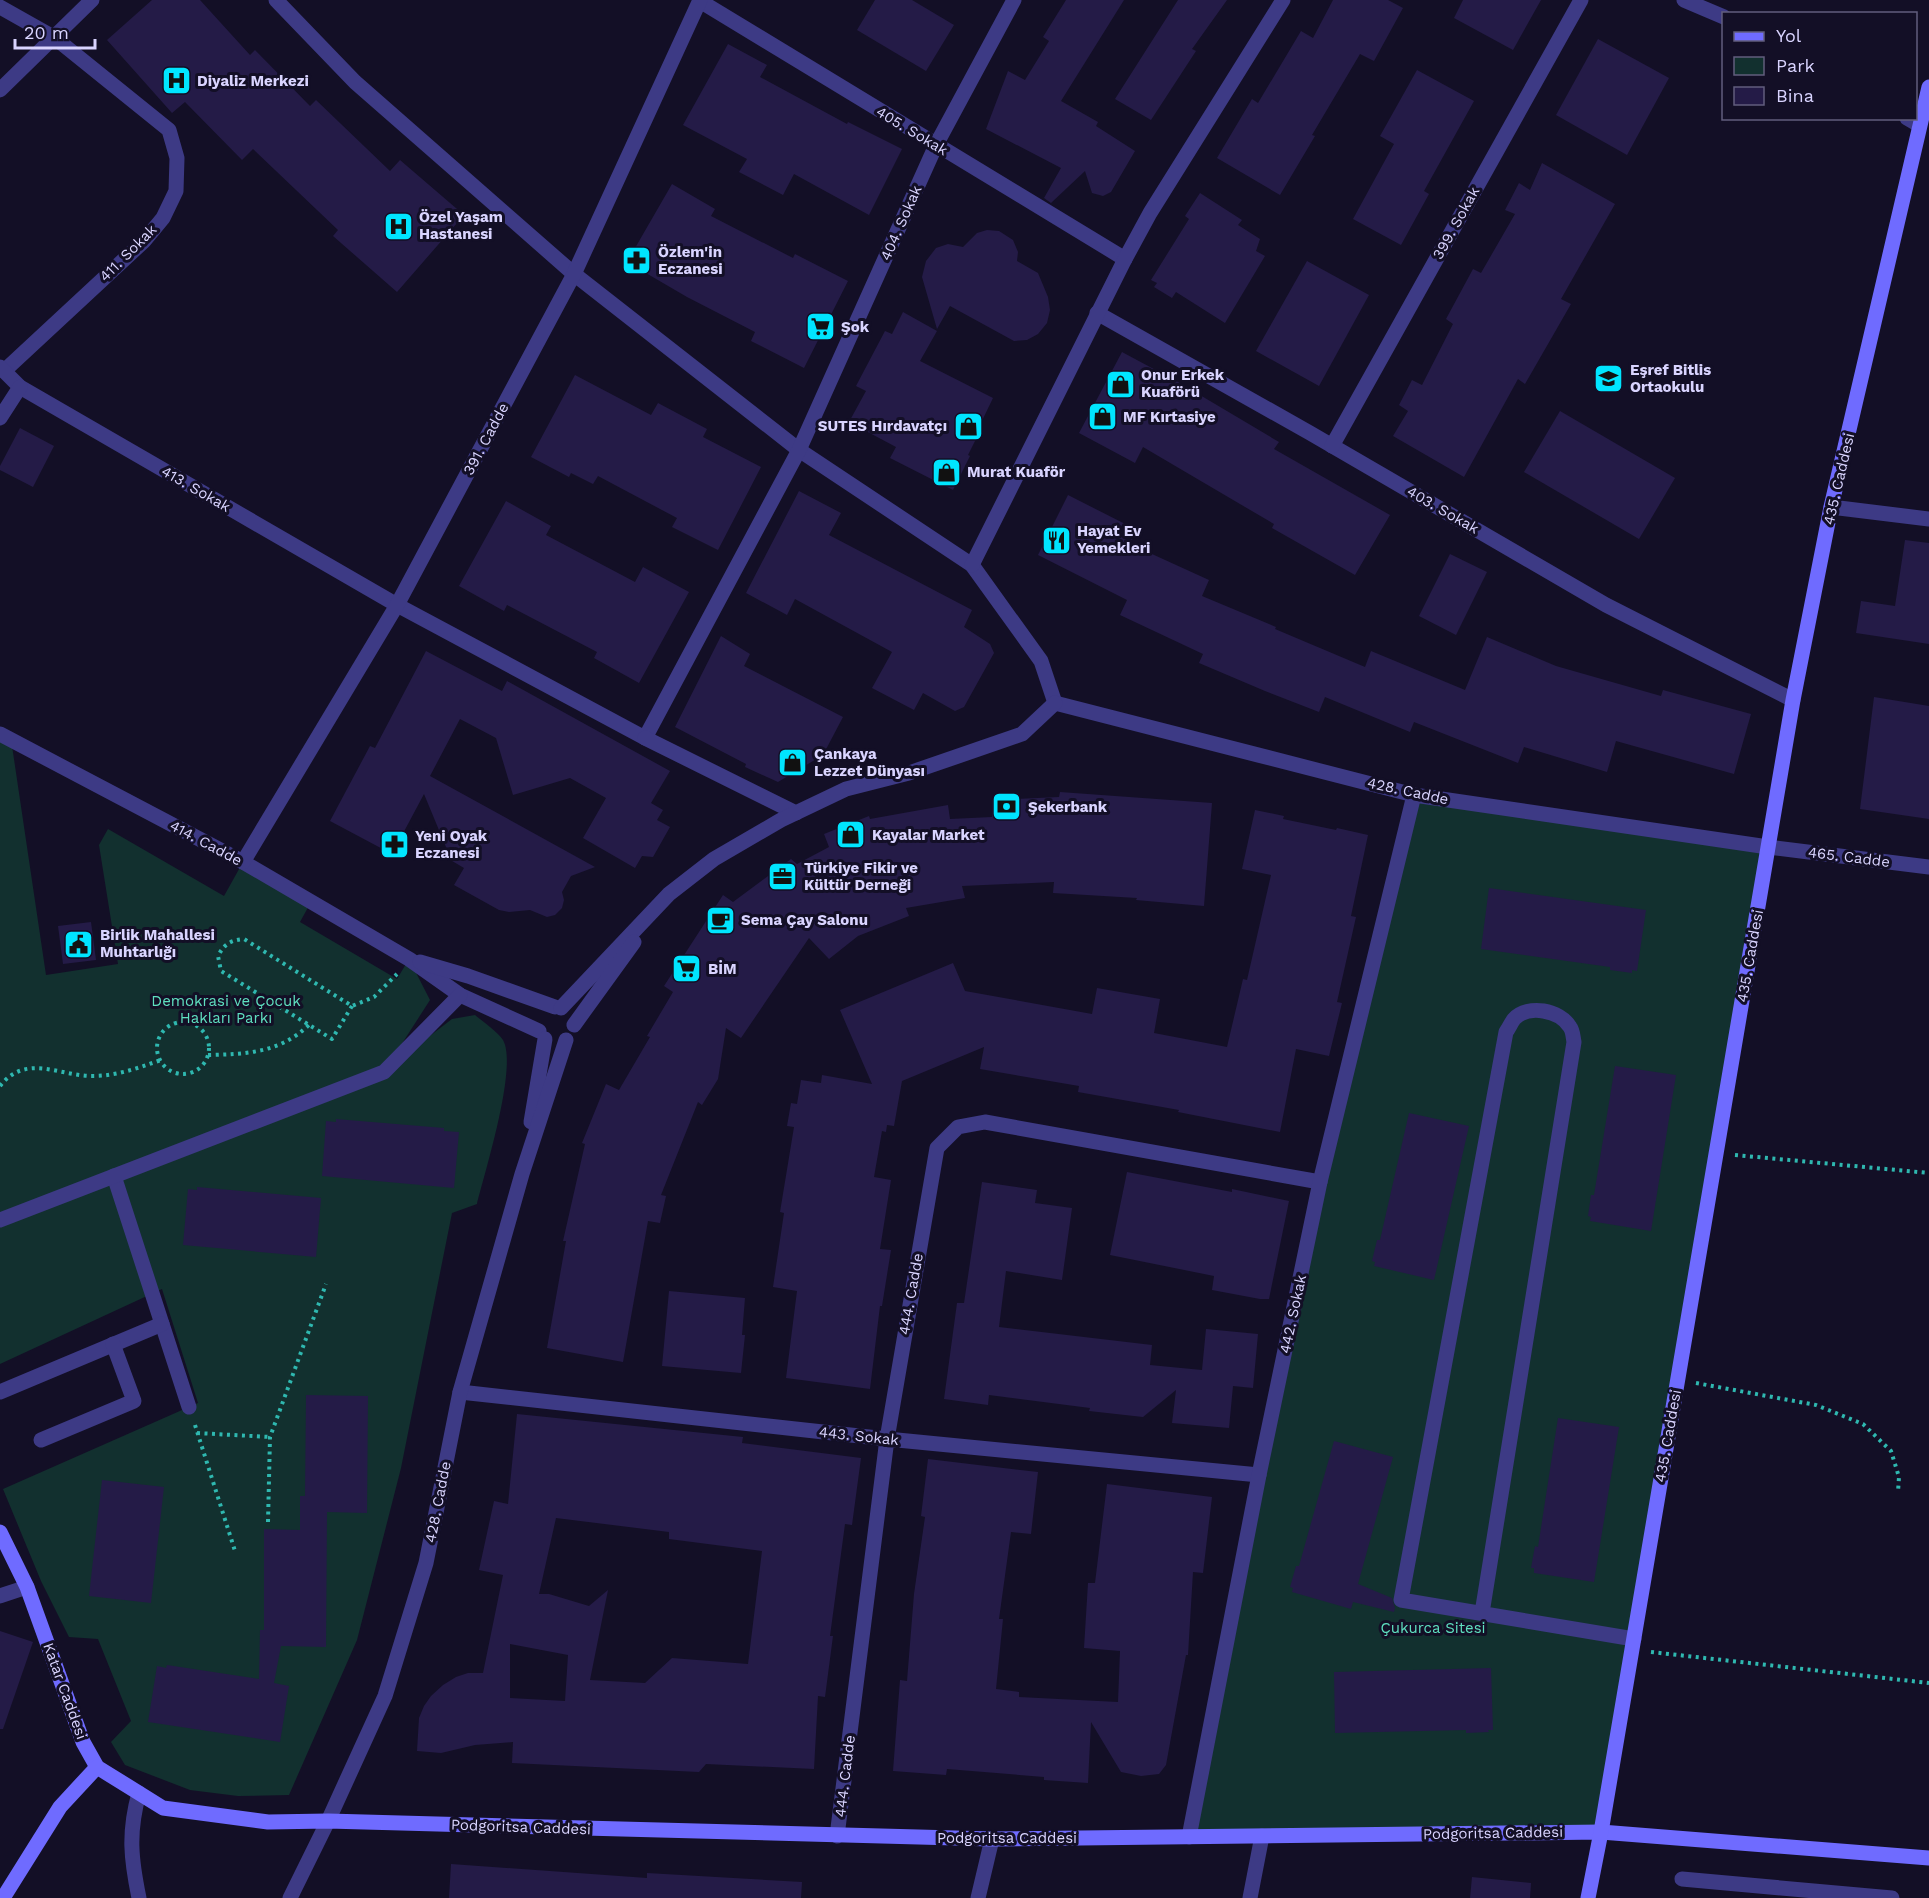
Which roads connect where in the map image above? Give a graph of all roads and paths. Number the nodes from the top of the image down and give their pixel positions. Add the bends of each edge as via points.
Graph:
1 (92, 0) edge
2 (276, 0) edge
3 (700, 0) edge
4 (1014, 0) edge
5 (1283, 0) edge
6 (1581, 0) edge
7 (1684, 0) edge
8 (0, 7) edge
9 (1722, 16) edge
10 (55, 38) junction
11 (1929, 87) edge
12 (0, 90) edge
13 (1917, 113) edge
14 (1913, 122) edge
15 (936, 145) junction
16 (1125, 259) junction
17 (574, 274) junction
18 (1097, 313) junction
19 (2, 369) edge
20 (20, 387) junction
21 (0, 418) edge
22 (1332, 446) junction
23 (799, 450) junction
24 (1831, 507) junction
25 (1929, 519) edge
26 (972, 565) junction
27 (397, 605) junction
28 (1793, 700) junction
29 (1055, 703) junction
30 (0, 734) edge
31 (645, 738) junction
32 (1414, 795) junction
33 (796, 813) junction
34 (1768, 847) junction
35 (243, 862) junction
36 (1929, 867) edge
37 (669, 894) junction
38 (407, 958) junction
39 (460, 995) junction
40 (352, 1006) junction
41 (558, 1007) junction
42 (309, 1025) junction
43 (574, 1025) junction
44 (542, 1035) junction
45 (566, 1040) junction
46 (208, 1055) junction
47 (161, 1060) junction
48 (0, 1086) edge
49 (1716, 1153) junction
50 (1929, 1173) edge
51 (522, 1174) junction
52 (114, 1176) junction
53 (1320, 1182) junction
54 (0, 1220) edge
55 (326, 1284) dead end
56 (162, 1324) junction
57 (113, 1344) junction
58 (1678, 1380) junction
59 (0, 1392) edge
60 (460, 1392) junction
61 (189, 1407) joint
62 (197, 1433) junction
63 (270, 1437) junction
64 (886, 1439) junction
65 (41, 1440) dead end
66 (1259, 1474) junction
67 (1898, 1492) dead end
68 (268, 1522) dead end
69 (0, 1532) edge
70 (236, 1551) dead end
71 (27, 1587) junction
72 (0, 1596) edge
73 (1482, 1613) junction
74 (1633, 1645) junction
75 (1929, 1683) edge
76 (97, 1767) junction
77 (139, 1793) junction
78 (328, 1821) junction
79 (1601, 1832) junction
80 (837, 1836) junction
81 (1262, 1836) junction
82 (1189, 1837) junction
83 (992, 1839) junction
84 (1929, 1858) edge
85 (1682, 1879) dead end
86 (3, 1898) edge
87 (139, 1898) edge
88 (290, 1898) edge
89 (978, 1898) edge
90 (1251, 1898) edge
91 (1588, 1898) edge
92 (1893, 1898) edge

1 - 10 street
2 - 17 street via 355,82
3 - 15 street, 405. Sokak
3 - 17 street, 391. Cadde
4 - 15 street, 404. Sokak
5 - 16 street
6 - 22 street, 399. Sokak
7 - 9 street
8 - 10 street, 411. Sokak
10 - 12 street
10 - 19 street, 411. Sokak via 169,130 177,158 176,190 163,218 144,240
11 - 13 main road, 435. Caddesi
14 - 24 main road, 435. Caddesi via 1876,320
15 - 16 street, 405. Sokak
15 - 23 street, 404. Sokak
16 - 18 street
17 - 23 street
17 - 27 street, 391. Cadde
18 - 22 street, 403. Sokak
18 - 26 street
19 - 20 street, 413. Sokak
20 - 21 street
20 - 27 street, 413. Sokak
22 - 28 street, 403. Sokak via 1606,605
23 - 26 street
23 - 31 street, 404. Sokak
24 - 25 street
24 - 28 main road, 435. Caddesi
26 - 29 street via 1041,661
27 - 31 street, 413. Sokak
27 - 35 street, 391. Cadde
28 - 34 main road, 435. Caddesi
29 - 32 street, 428. Cadde
29 - 33 street via 1022,734 909,773 846,789
30 - 35 street, 414. Cadde
31 - 33 street, 413. Sokak
32 - 34 street, 428. Cadde
32 - 53 street, 442. Sokak
33 - 37 street via 714,859
34 - 36 street, 465. Cadde
34 - 49 main road, 435. Caddesi
35 - 38 street, 414. Cadde
37 - 41 street
37 - 43 street
38 - 39 street
38 - 40 path via 386,987
38 - 41 street
39 - 44 street
39 - 52 street via 384,1072
40 - 42 path via 332,1039
40 - 42 path via 244,939 222,948 218,956 221,971
41 - 43 street via 570,1014
41 - 44 street via 549,1008 538,1020
42 - 46 path via 295,1037 267,1049
43 - 45 street
44 - 45 street via 555,1043
44 - 51 street
45 - 51 street
46 - 47 path via 198,1069 182,1074 166,1067
46 - 47 path via 203,1031 180,1022 160,1036
47 - 48 path via 124,1073 99,1076 27,1068 13,1073
49 - 50 path
49 - 58 main road, 435. Caddesi
51 - 60 street, 428. Cadde
52 - 54 street
52 - 56 street
53 - 64 street, 444. Cadde via 985,1122 958,1127 937,1148
53 - 66 street, 442. Sokak
55 - 63 path
56 - 57 street
56 - 61 street
57 - 59 street
57 - 65 street via 134,1401
58 - 67 path via 1816,1405 1863,1424 1891,1451 1899,1477
58 - 74 main road, 435. Caddesi
60 - 64 street, 443. Sokak
60 - 78 street, 428. Cadde via 426,1563 384,1696
61 - 62 path
62 - 63 path
62 - 70 path
63 - 68 path
64 - 66 street, 443. Sokak
64 - 80 street, 444. Cadde
66 - 82 street, 442. Sokak
69 - 71 main road, Katar Caddesi
71 - 72 street
71 - 76 main road, Katar Caddesi via 83,1742
73 - 73 street via 1401,1600 1506,1032 1515,1018 1527,1012 1545,1011 1562,1018 1571,1028 1574,1042
73 - 74 street
74 - 75 path
74 - 79 main road, 435. Caddesi
76 - 77 main road, Podgoritsa Caddesi
76 - 86 main road via 60,1807
77 - 78 main road, Podgoritsa Caddesi via 163,1808 213,1816 268,1822
77 - 87 street via 131,1851
78 - 80 main road, Podgoritsa Caddesi
78 - 88 street, 428. Cadde
79 - 81 main road, Podgoritsa Caddesi
79 - 84 main road, Podgoritsa Caddesi
79 - 91 main road, 435. Caddesi
80 - 83 main road, Podgoritsa Caddesi
81 - 82 main road, Podgoritsa Caddesi
81 - 90 street
82 - 83 main road, Podgoritsa Caddesi
83 - 89 street
85 - 92 street

